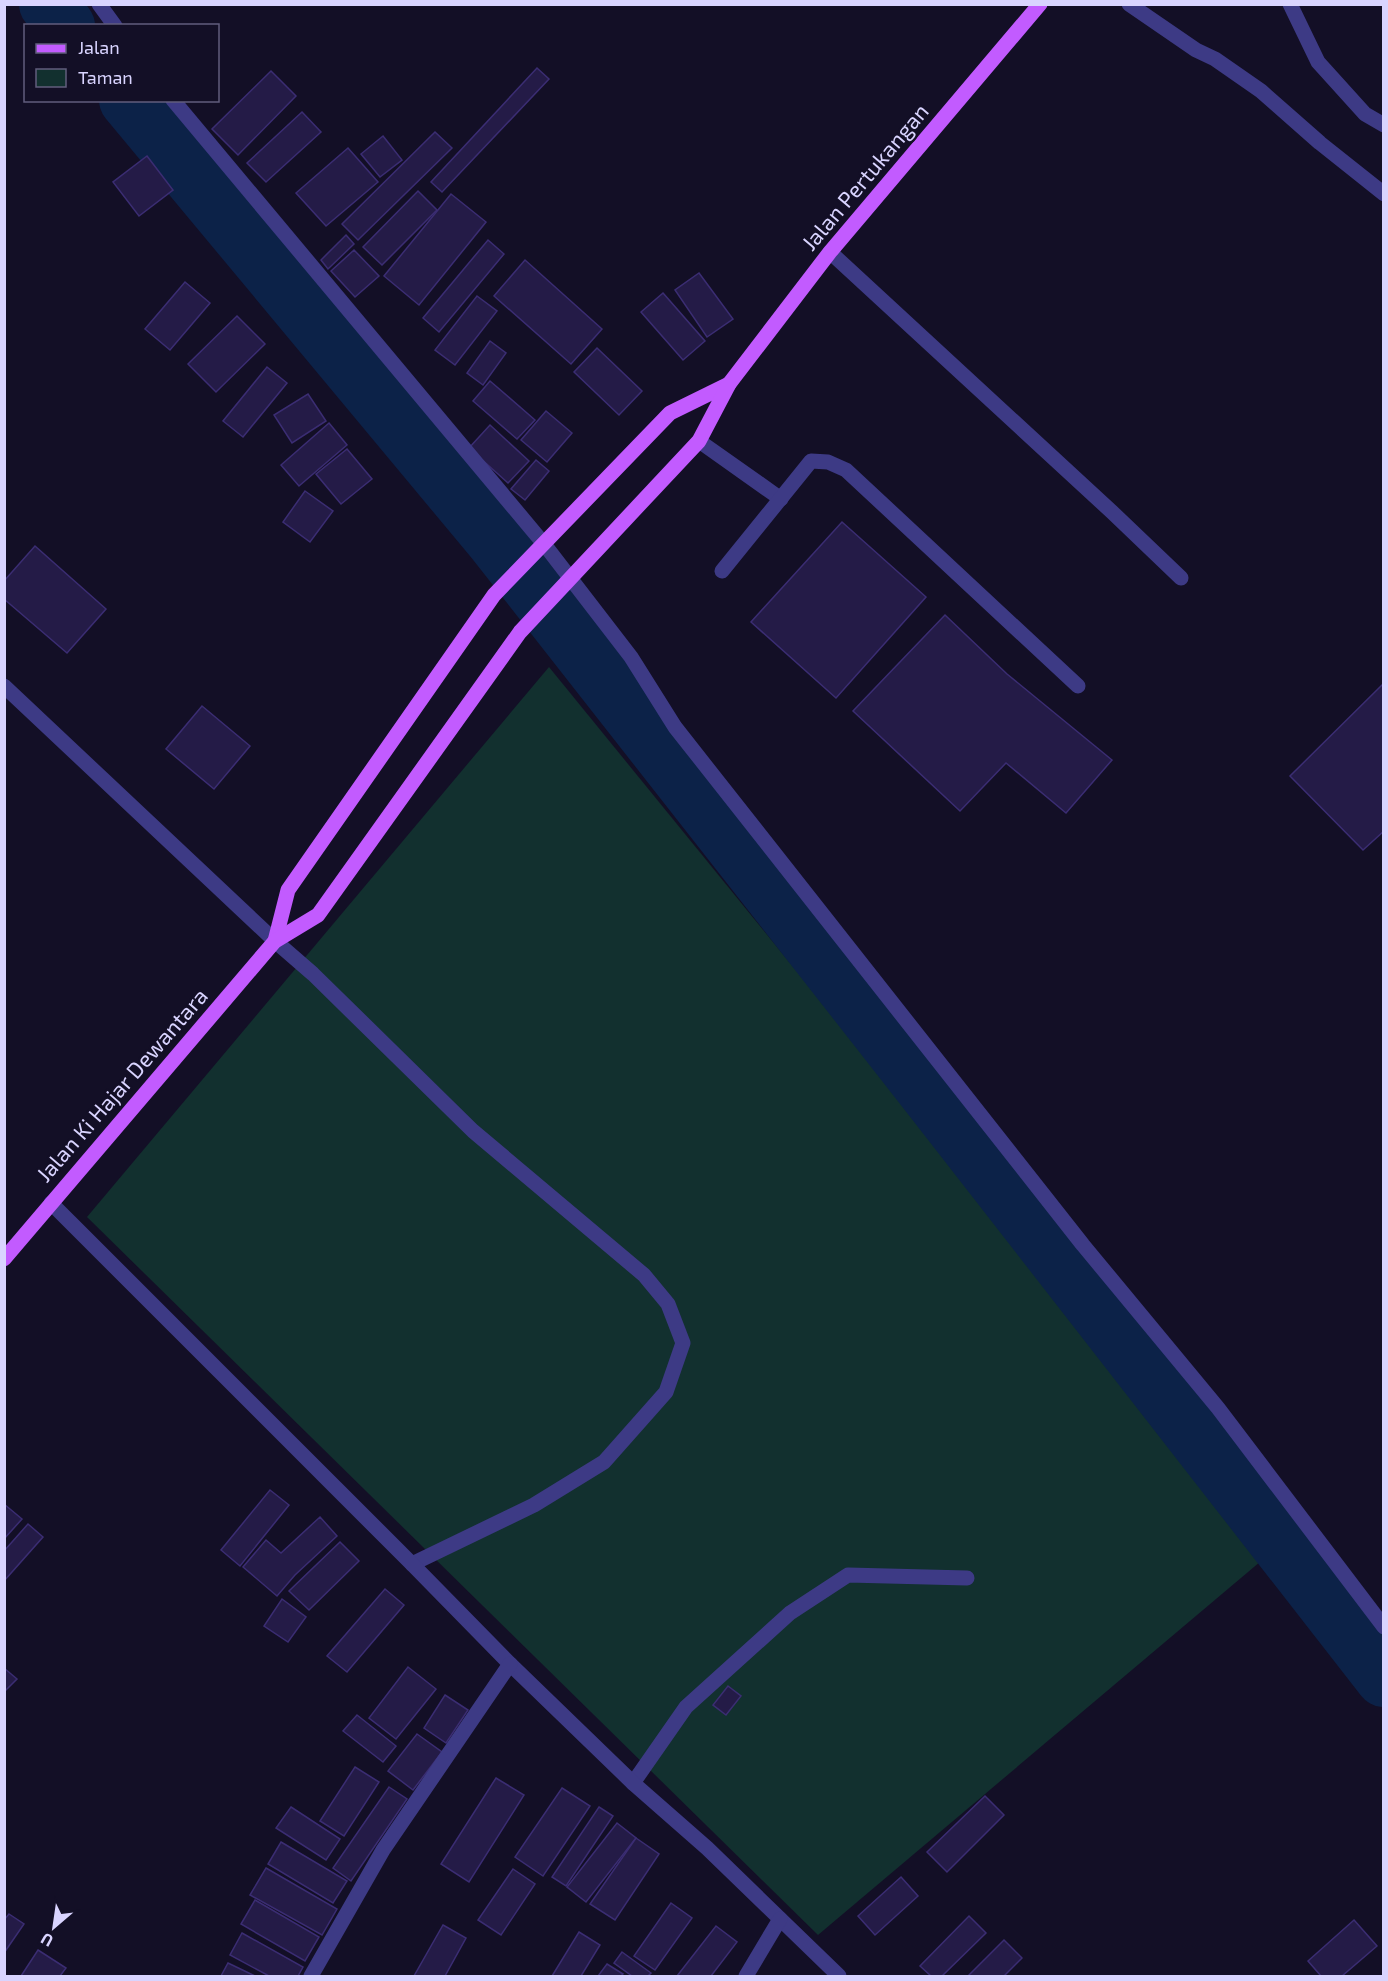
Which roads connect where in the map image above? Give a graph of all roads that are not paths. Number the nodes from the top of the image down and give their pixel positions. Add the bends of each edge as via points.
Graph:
1 (99, 4) edge
2 (1040, 4) edge
3 (1129, 4) edge
4 (1290, 4) edge
5 (114, 24) edge
6 (176, 102) edge
7 (1383, 125) edge
8 (1383, 194) edge
9 (830, 252) junction
10 (729, 384) junction
11 (699, 441) junction
12 (780, 499) junction
13 (544, 544) junction
14 (722, 571) dead end
15 (1181, 578) dead end
16 (571, 580) junction
17 (494, 596) joint
18 (520, 632) joint
19 (4, 686) edge
20 (1078, 686) dead end
21 (275, 941) junction
22 (51, 1203) junction
23 (4, 1259) edge
24 (412, 1564) junction
25 (967, 1578) dead end
26 (1383, 1627) edge
27 (510, 1664) junction
28 (633, 1783) junction
29 (780, 1919) junction
30 (311, 1977) edge
31 (746, 1977) edge
32 (838, 1977) edge

1 - 5 street
2 - 9 main road, Jalan Pertukangan
3 - 8 street via 1261,91
4 - 7 street via 1318,63 1365,114
6 - 13 street
9 - 10 main road, Jalan Pertukangan
9 - 15 street
10 - 11 main road, Jalan Pertukangan
10 - 13 main road, Jalan Pertukangan via 670,413
11 - 12 street
11 - 16 main road, Jalan Pertukangan
12 - 14 street
12 - 20 street via 811,461 828,462 846,470
13 - 16 street
13 - 17 main road, Jalan Pertukangan
16 - 18 main road, Jalan Pertukangan
16 - 26 street via 631,657 675,727 1083,1245 1218,1408
17 - 21 main road, Jalan Ki Hajar Dewantara via 288,890
18 - 21 main road, Jalan Ki Hajar Dewantara via 318,915
19 - 21 street
21 - 22 main road, Jalan Ki Hajar Dewantara
21 - 24 street via 473,1131 644,1275 668,1304 682,1342 666,1392 604,1462 534,1505
22 - 23 main road, Jalan Ki Hajar Dewantara
22 - 24 street
24 - 27 street
25 - 28 street via 848,1575 790,1613 686,1707
27 - 28 street
27 - 30 street via 383,1850
28 - 29 street
29 - 31 street
29 - 32 street

